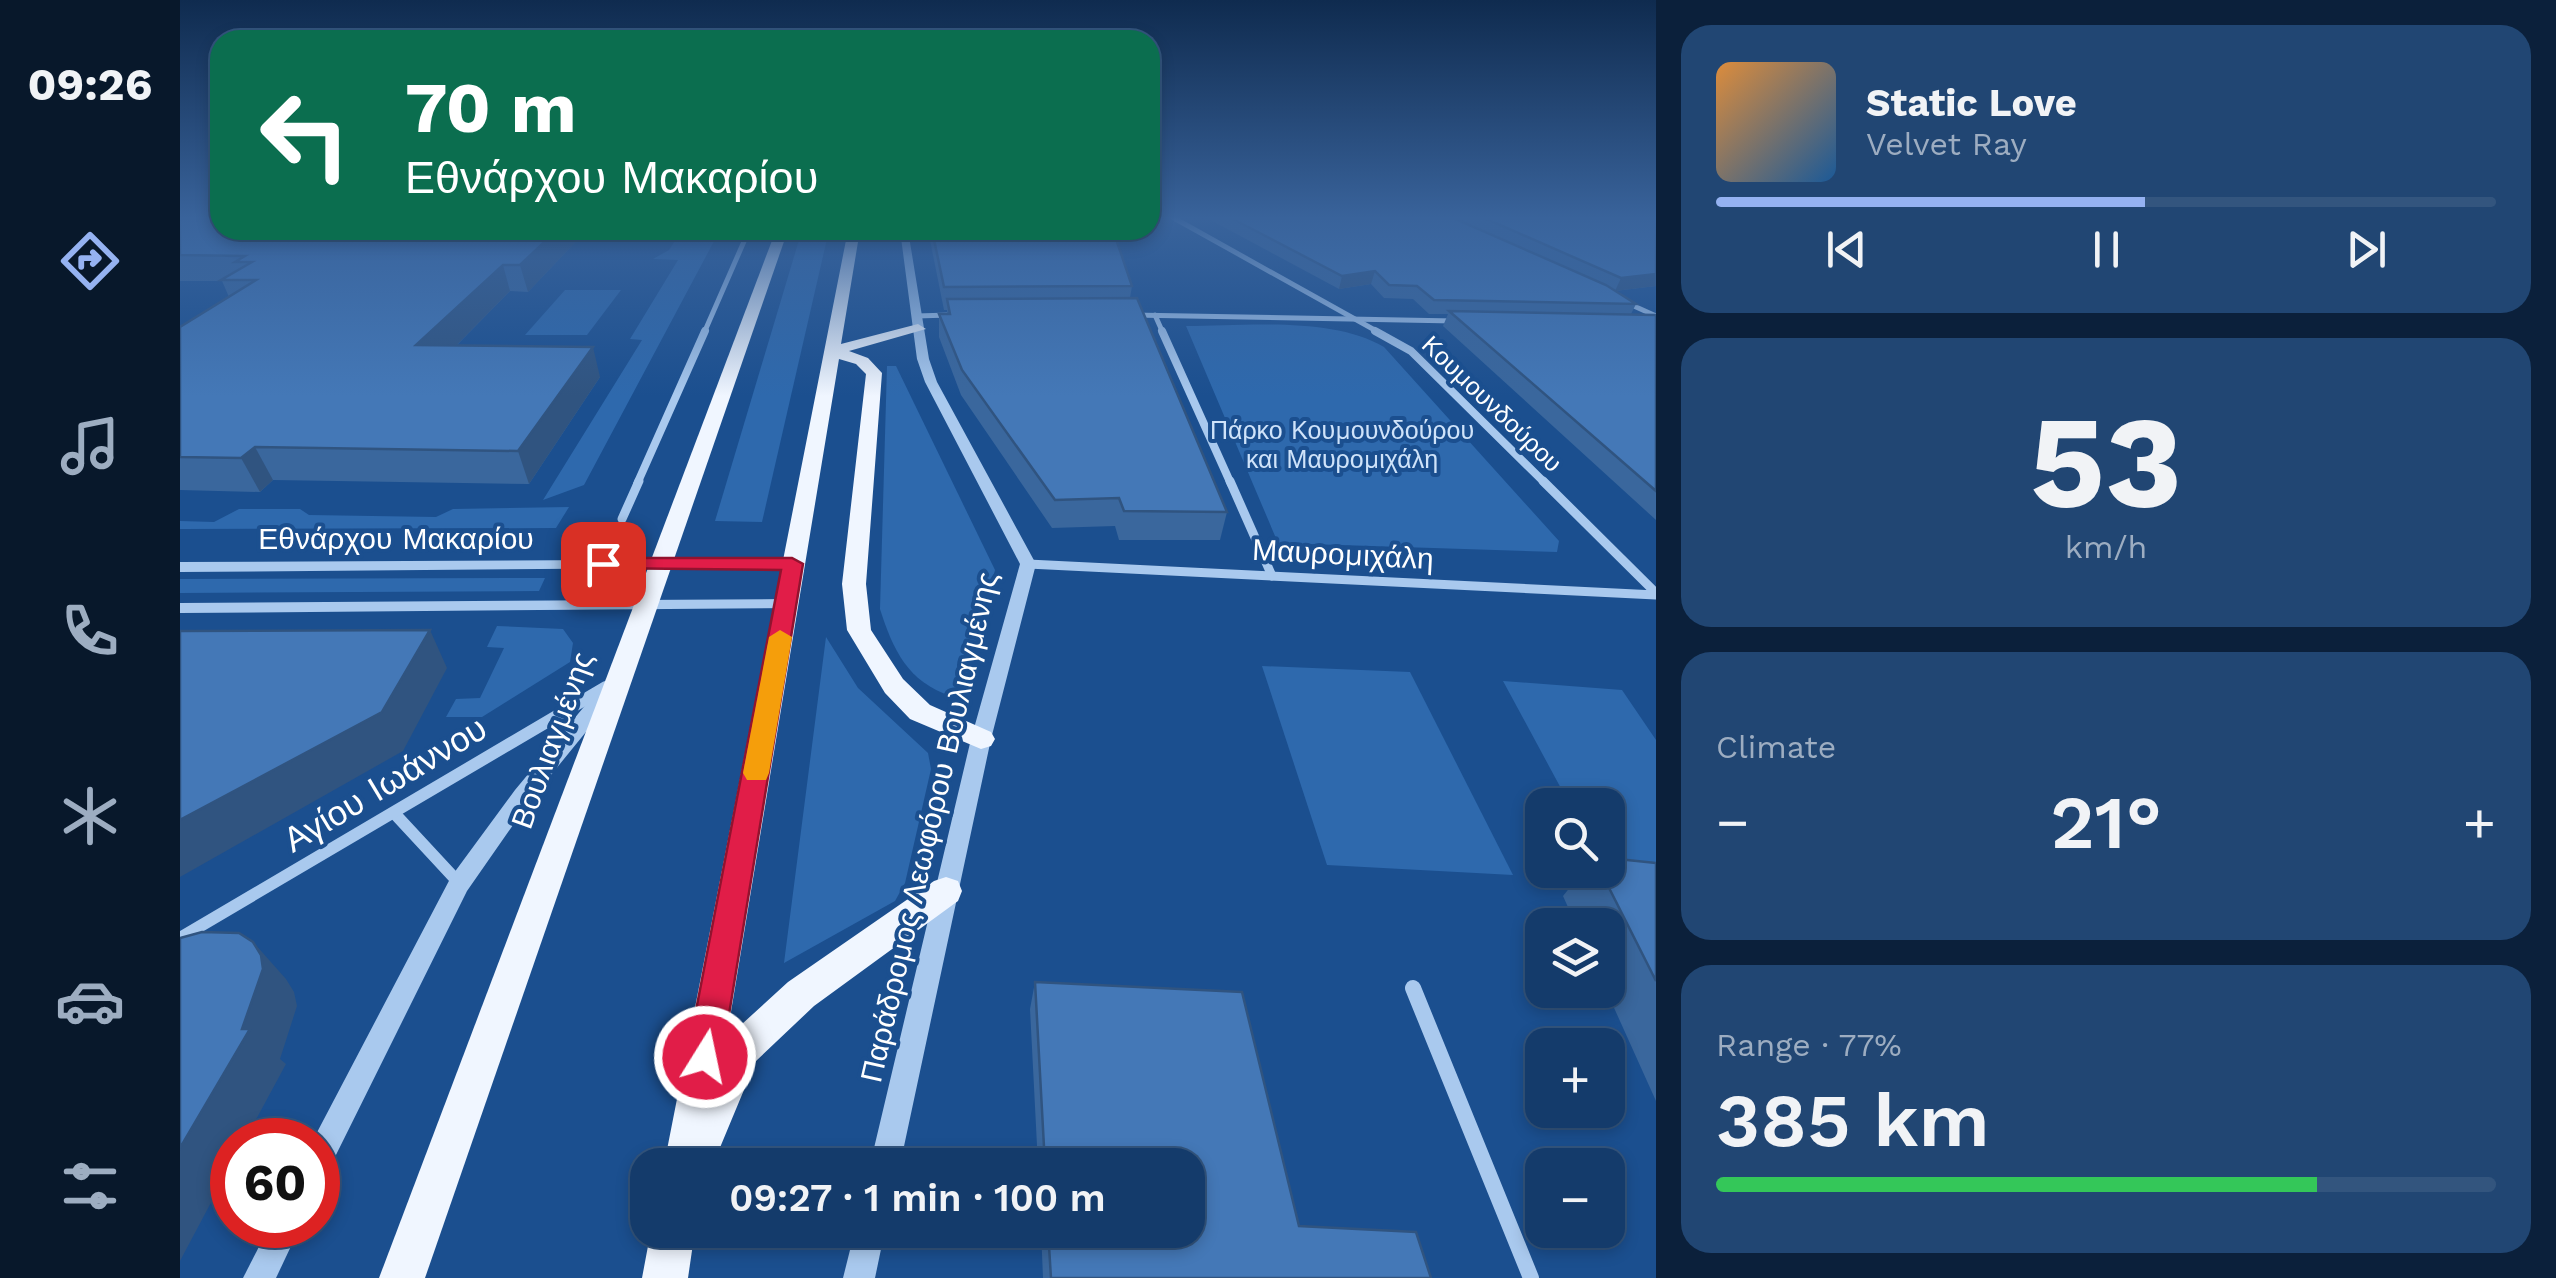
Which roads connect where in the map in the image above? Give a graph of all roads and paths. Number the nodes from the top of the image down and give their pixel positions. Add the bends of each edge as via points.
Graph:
1 (729, 277) edge
2 (765, 277) edge
3 (846, 277) edge
4 (911, 277) edge
5 (1279, 277) edge
6 (1622, 301) edge
7 (1115, 315) edge
8 (1154, 315) junction
9 (956, 316) edge
10 (1656, 316) edge
11 (1355, 319) junction
12 (1468, 321) edge
13 (917, 322) junction
14 (832, 351) junction
15 (622, 519) dead end
16 (659, 564) junction
17 (792, 564) junction
18 (1028, 564) junction
19 (180, 567) edge
20 (1272, 576) junction
21 (1656, 594) edge
22 (645, 604) junction
23 (786, 604) junction
24 (180, 608) edge
25 (619, 678) junction
26 (981, 739) junction
27 (395, 814) junction
28 (459, 884) junction
29 (946, 891) junction
30 (180, 938) edge
31 (1413, 988) dead end
32 (340, 1118) edge
33 (691, 1148) edge
34 (696, 1148) edge
35 (889, 1148) edge
36 (274, 1248) edge
37 (671, 1248) edge
38 (866, 1248) edge
39 (259, 1278) edge
40 (402, 1278) edge
41 (665, 1278) edge
42 (859, 1278) edge
43 (1530, 1278) edge

1 - 15 street
2 - 16 main road, Βουλιαγμένης
3 - 14 main road
4 - 13 street, Παράδρομος Λεωφόρου Βουλιαγμένης
5 - 11 street, Κουμουνδούρου
6 - 10 street
7 - 8 street
8 - 11 street
8 - 20 street
9 - 13 street
11 - 12 street
11 - 21 street, Κουμουνδούρου via 1427,364
13 - 14 main road
13 - 18 street, Παράδρομος Λεωφόρου Βουλιαγμένης via 943,408
14 - 17 main road
14 - 26 main road via 862,361 874,373 854,584 860,630 894,686 920,712
16 - 17 street, Εθνάρχου Μακαρίου
16 - 19 street, Εθνάρχου Μακαρίου
16 - 22 main road, Βουλιαγμένης
17 - 23 main road
18 - 20 street, Μαυρομιχάλη
18 - 26 street, Παράδρομος Λεωφόρου Βουλιαγμένης
20 - 21 street, Μαυρομιχάλη
22 - 23 street
22 - 24 street
22 - 25 main road, Βουλιαγμένης
23 - 33 main road
25 - 27 street, Αγίου Ιωάννου
25 - 28 street
25 - 40 main road, Βουλιαγμένης
26 - 29 street, Παράδρομος Λεωφόρου Βουλιαγμένης
27 - 28 street
27 - 30 street, Αγίου Ιωάννου
28 - 32 street
29 - 34 main road via 801,994 743,1048
29 - 35 street, Παράδρομος Λεωφόρου Βουλιαγμένης
31 - 43 street
36 - 39 street
37 - 41 main road
38 - 42 street

